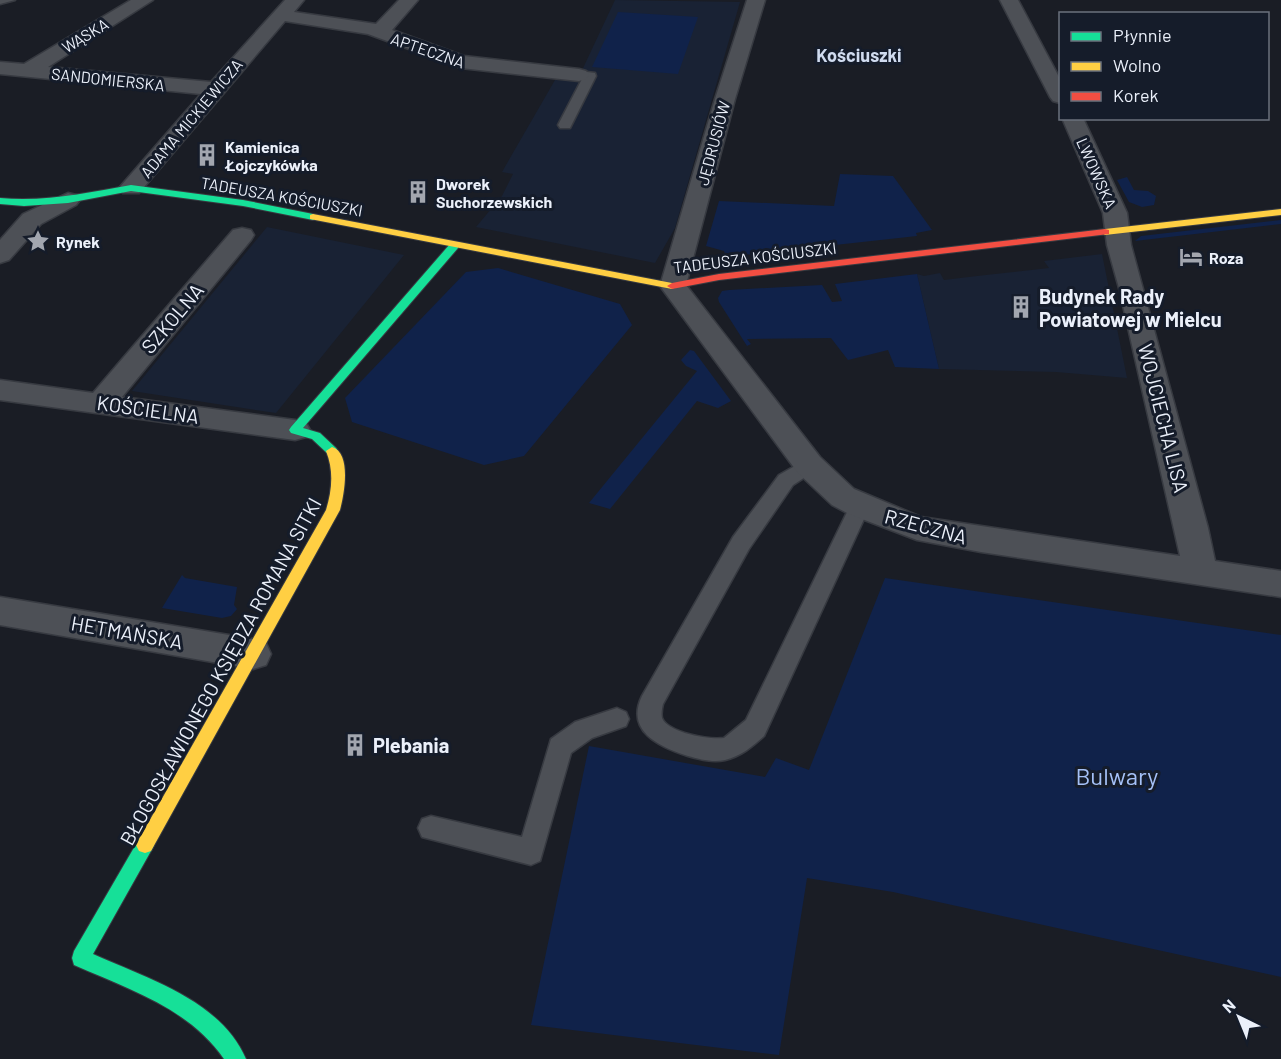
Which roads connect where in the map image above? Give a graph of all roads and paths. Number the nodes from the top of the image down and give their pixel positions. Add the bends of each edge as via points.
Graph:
1 (9, 0) edge
2 (144, 0) edge
3 (295, 0) edge
4 (409, 0) edge
5 (756, 0) edge
6 (1010, 0) edge
7 (0, 1) edge
8 (280, 15) junction
9 (379, 33) junction
10 (0, 68) edge
11 (27, 71) junction
12 (579, 75) joint
13 (215, 89) junction
14 (1059, 95) edge
15 (1073, 120) edge
16 (565, 125) dead end
17 (131, 188) junction
18 (68, 200) joint
19 (18, 208) edge
20 (1281, 213) edge
21 (1119, 230) junction
22 (242, 235) dead end
23 (454, 246) junction
24 (0, 255) edge
25 (673, 286) junction
26 (0, 390) edge
27 (102, 402) junction
28 (295, 430) junction
29 (808, 465) junction
30 (860, 506) junction
31 (1200, 572) junction
32 (1281, 584) edge
33 (0, 611) edge
34 (253, 654) junction
35 (617, 719) dead end
36 (431, 828) dead end
37 (236, 1059) edge

1 - 7 lane
2 - 11 street, WĄSKA
3 - 8 street, ADAMA MICKIEWICZA
4 - 9 street
5 - 25 street, JĘDRUSIÓW
6 - 14 street
8 - 9 street, APTECZNA
8 - 13 street, ADAMA MICKIEWICZA
9 - 12 street, APTECZNA via 461,62
10 - 11 street, SANDOMIERSKA
11 - 13 street, SANDOMIERSKA
12 - 16 lane via 590,76
13 - 17 street, ADAMA MICKIEWICZA
15 - 21 street, LWOWSKA
17 - 18 street, ADAMA MICKIEWICZA
17 - 23 street, TADEUSZA KOŚCIUSZKI via 243,203
18 - 19 street
19 - 24 street
20 - 21 street, TADEUSZA KOŚCIUSZKI
21 - 25 street, TADEUSZA KOŚCIUSZKI via 719,277
21 - 31 street, WOJCIECHA LISA via 1119,245
22 - 27 street, SZKOLNA
23 - 25 street, TADEUSZA KOŚCIUSZKI
23 - 28 street
25 - 29 street, RZECZNA
26 - 27 street, KOŚCIELNA
27 - 28 street, KOŚCIELNA
28 - 34 street, BŁOGOSŁAWIONEGO KSIĘDZA ROMANA SITKI via 318,437 330,448 337,462 340,489 333,510
29 - 30 street, RZECZNA via 843,497
29 - 30 lane via 786,480 738,549 651,703 649,718 654,729 688,745 719,750 742,741 754,728
30 - 31 street, RZECZNA via 917,528
31 - 32 street, RZECZNA
33 - 34 street, HETMAŃSKA
34 - 37 street, BŁOGOSŁAWIONEGO KSIĘDZA ROMANA SITKI via 81,958 207,1020
35 - 36 lane via 584,730 560,747 531,852

